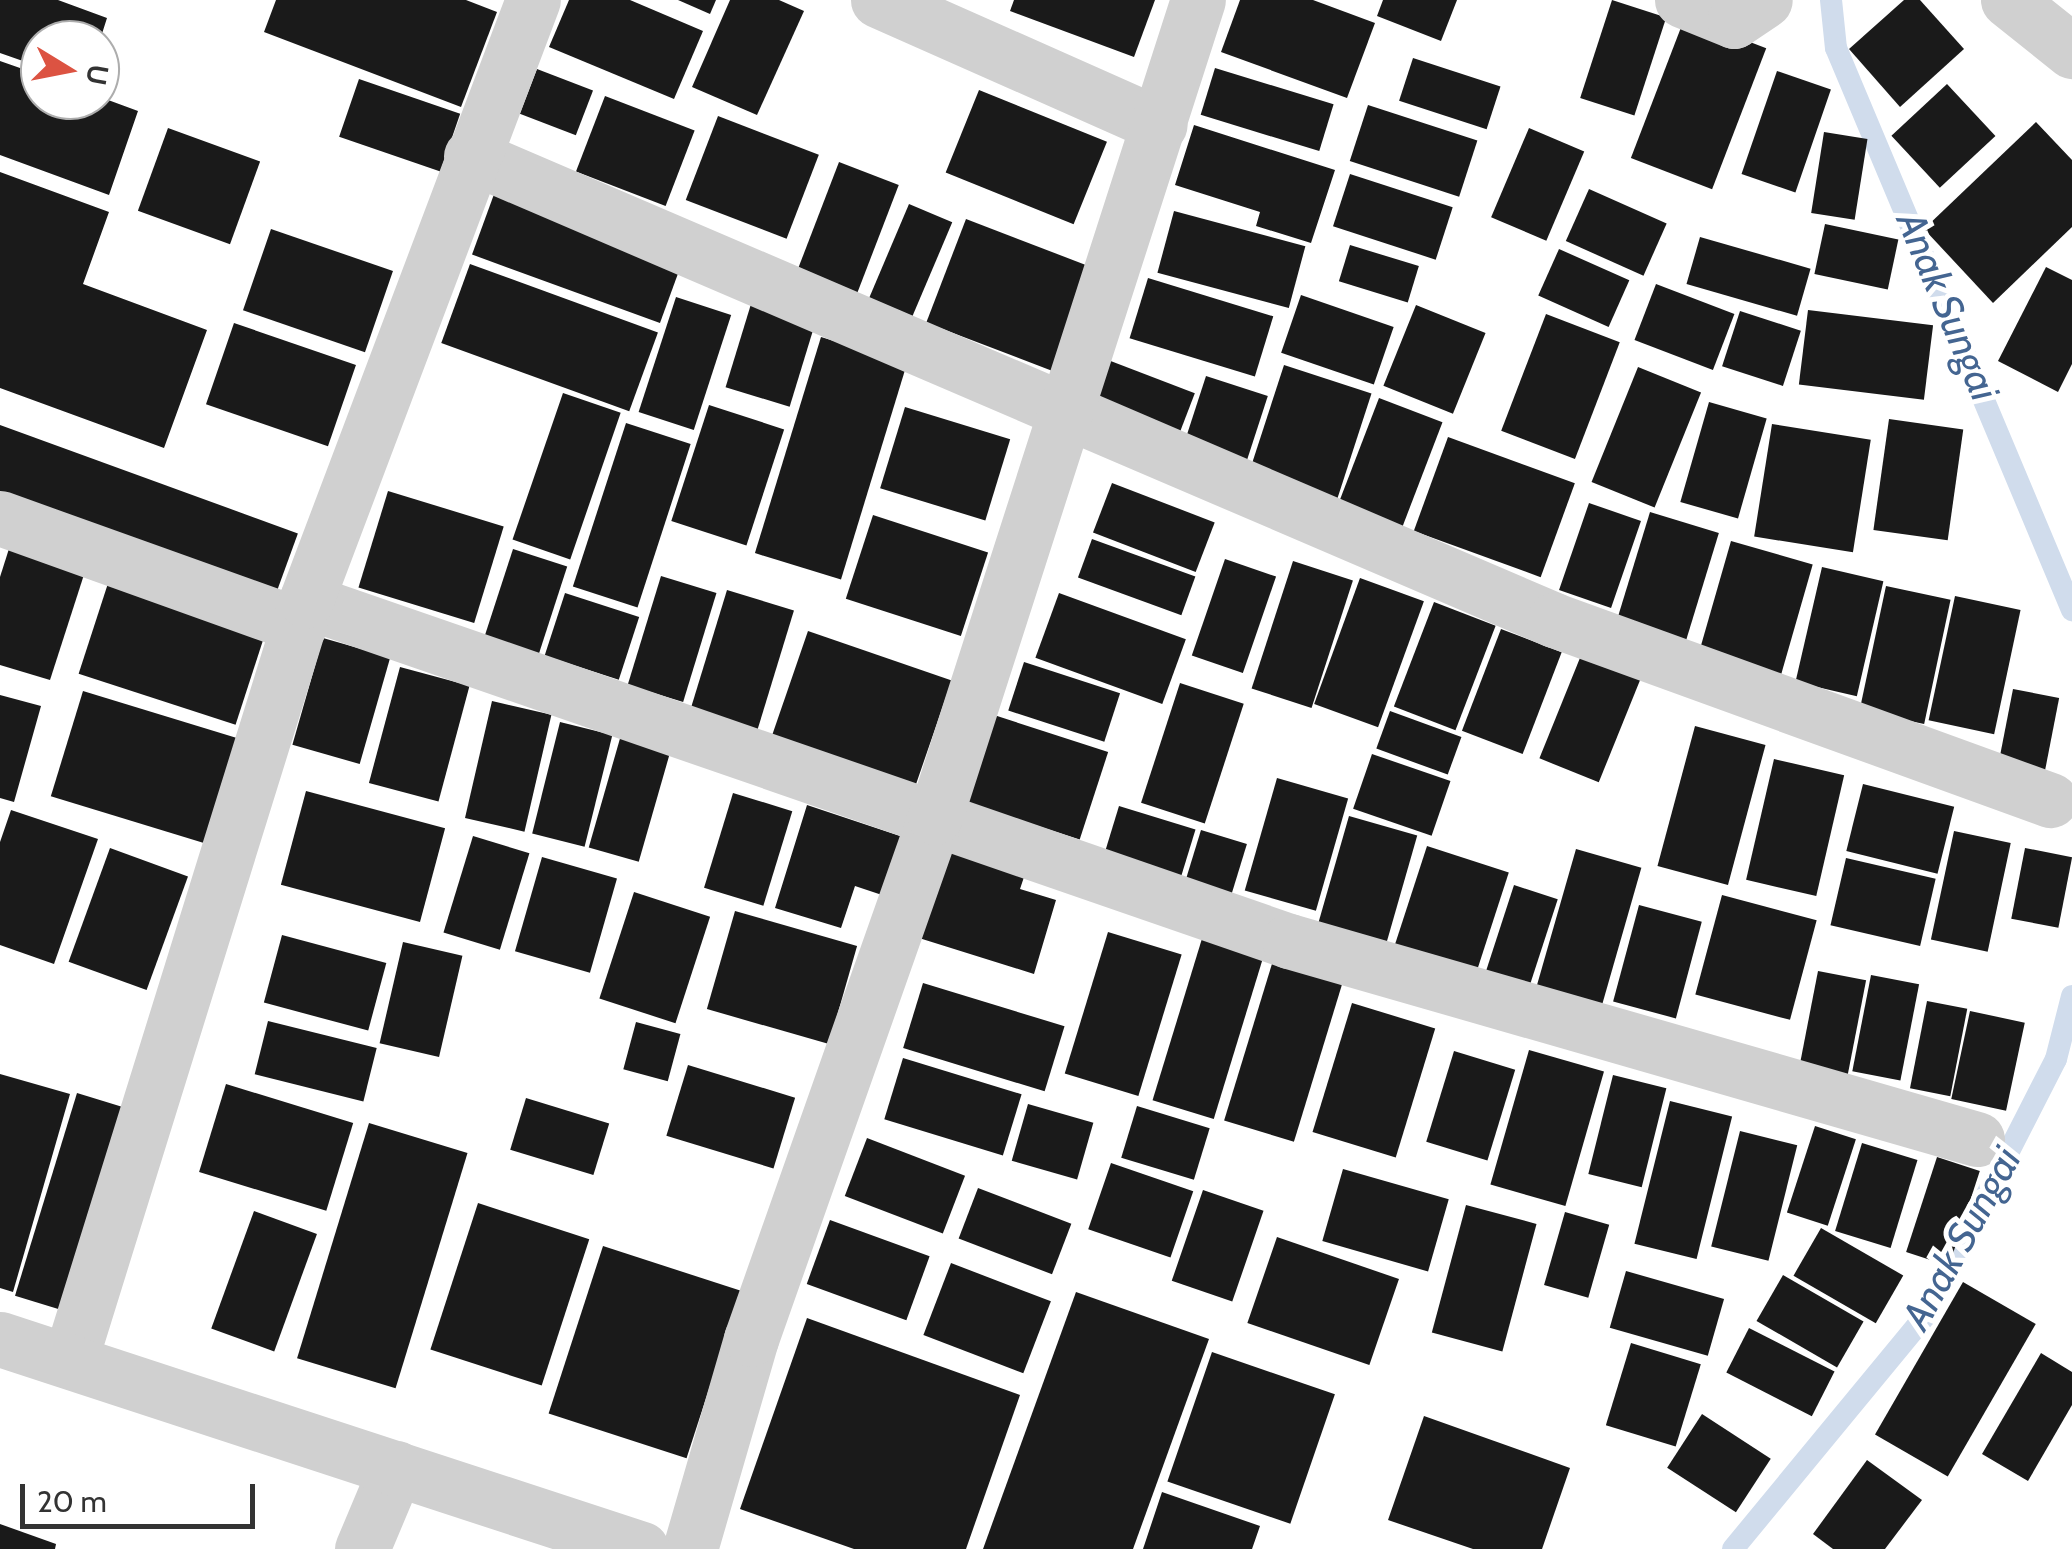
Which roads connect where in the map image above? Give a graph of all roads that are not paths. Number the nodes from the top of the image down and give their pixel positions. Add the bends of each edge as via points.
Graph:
1 (534, 0) edge
2 (878, 0) edge
3 (1198, 0) edge
4 (1765, 0) edge
5 (2008, 0) edge
6 (1695, 6) edge
7 (2072, 51) edge
8 (1160, 125) junction
9 (471, 156) junction
10 (1066, 417) junction
11 (0, 518) edge
12 (302, 613) junction
13 (2050, 800) dead end
14 (935, 817) junction
15 (1977, 1139) dead end
16 (0, 1339) edge
17 (71, 1357) junction
18 (396, 1468) junction
19 (362, 1549) edge
20 (642, 1549) edge
21 (690, 1549) edge

1 - 9 street
2 - 8 street
3 - 8 street
4 - 6 street via 1745,20
5 - 7 street
8 - 10 street
9 - 10 street
9 - 12 street
10 - 13 street via 1554,620
10 - 14 street
11 - 12 street
12 - 14 street
12 - 17 street
14 - 15 street via 1289,941
14 - 21 street via 751,1339
16 - 17 street
17 - 18 street
18 - 19 street
18 - 20 street

